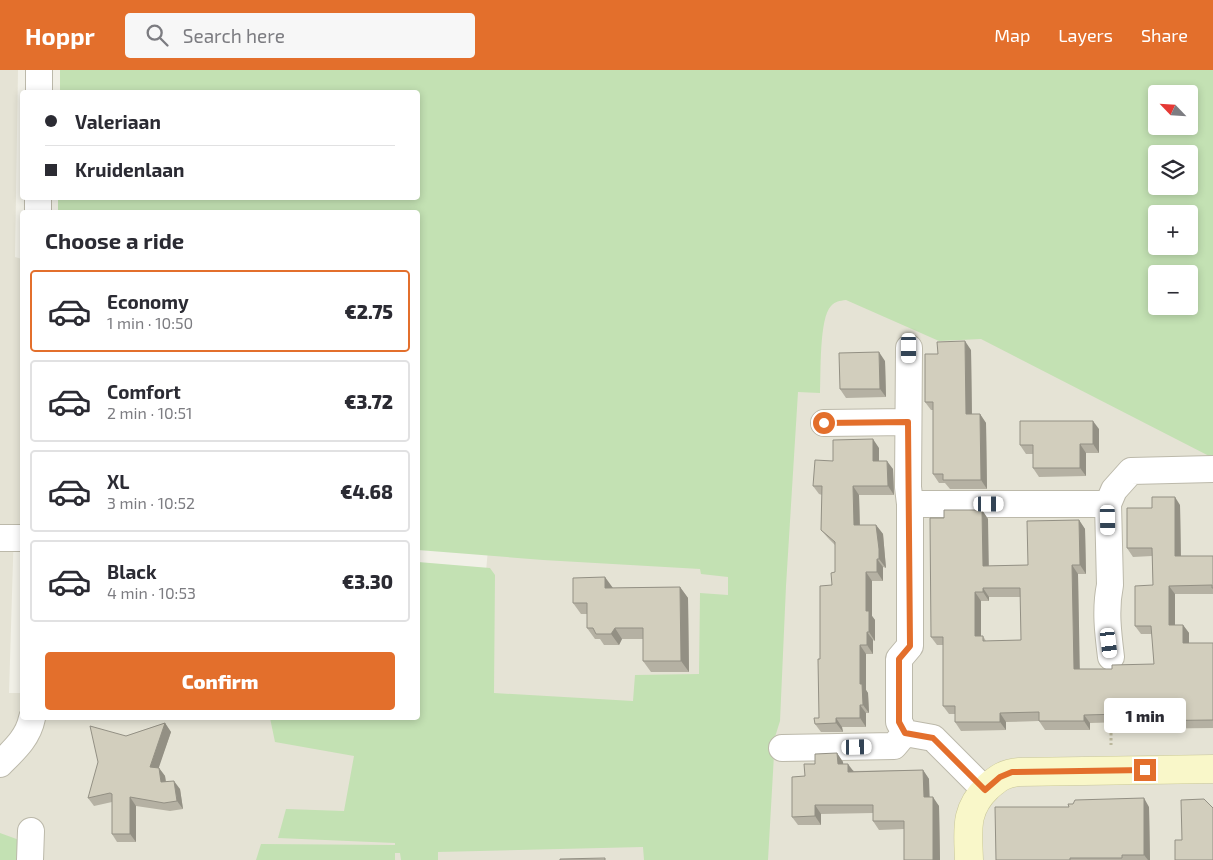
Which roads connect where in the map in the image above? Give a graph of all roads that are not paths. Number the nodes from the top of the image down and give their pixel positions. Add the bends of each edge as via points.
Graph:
1 (40, 70) edge
2 (39, 90) edge
3 (909, 348) dead end
4 (908, 422) junction
5 (824, 423) dead end
6 (1213, 469) edge
7 (910, 504) junction
8 (1108, 504) junction
9 (0, 538) edge
10 (20, 538) edge
11 (1111, 657) dead end
12 (31, 720) edge
13 (905, 733) junction
14 (782, 748) dead end
15 (0, 764) edge
16 (1213, 769) edge
17 (985, 790) junction
18 (31, 831) dead end
19 (30, 860) edge
20 (969, 860) edge

1 - 2 street
3 - 4 street
4 - 5 street
4 - 7 street
6 - 8 street via 1131,471 1114,490
7 - 8 street
7 - 13 street via 910,646 899,659 899,722
8 - 11 street
9 - 10 street
12 - 15 street via 19,746
13 - 14 street via 894,746
13 - 17 street via 933,738
16 - 17 street via 1012,772
17 - 20 street via 970,814
18 - 19 street

